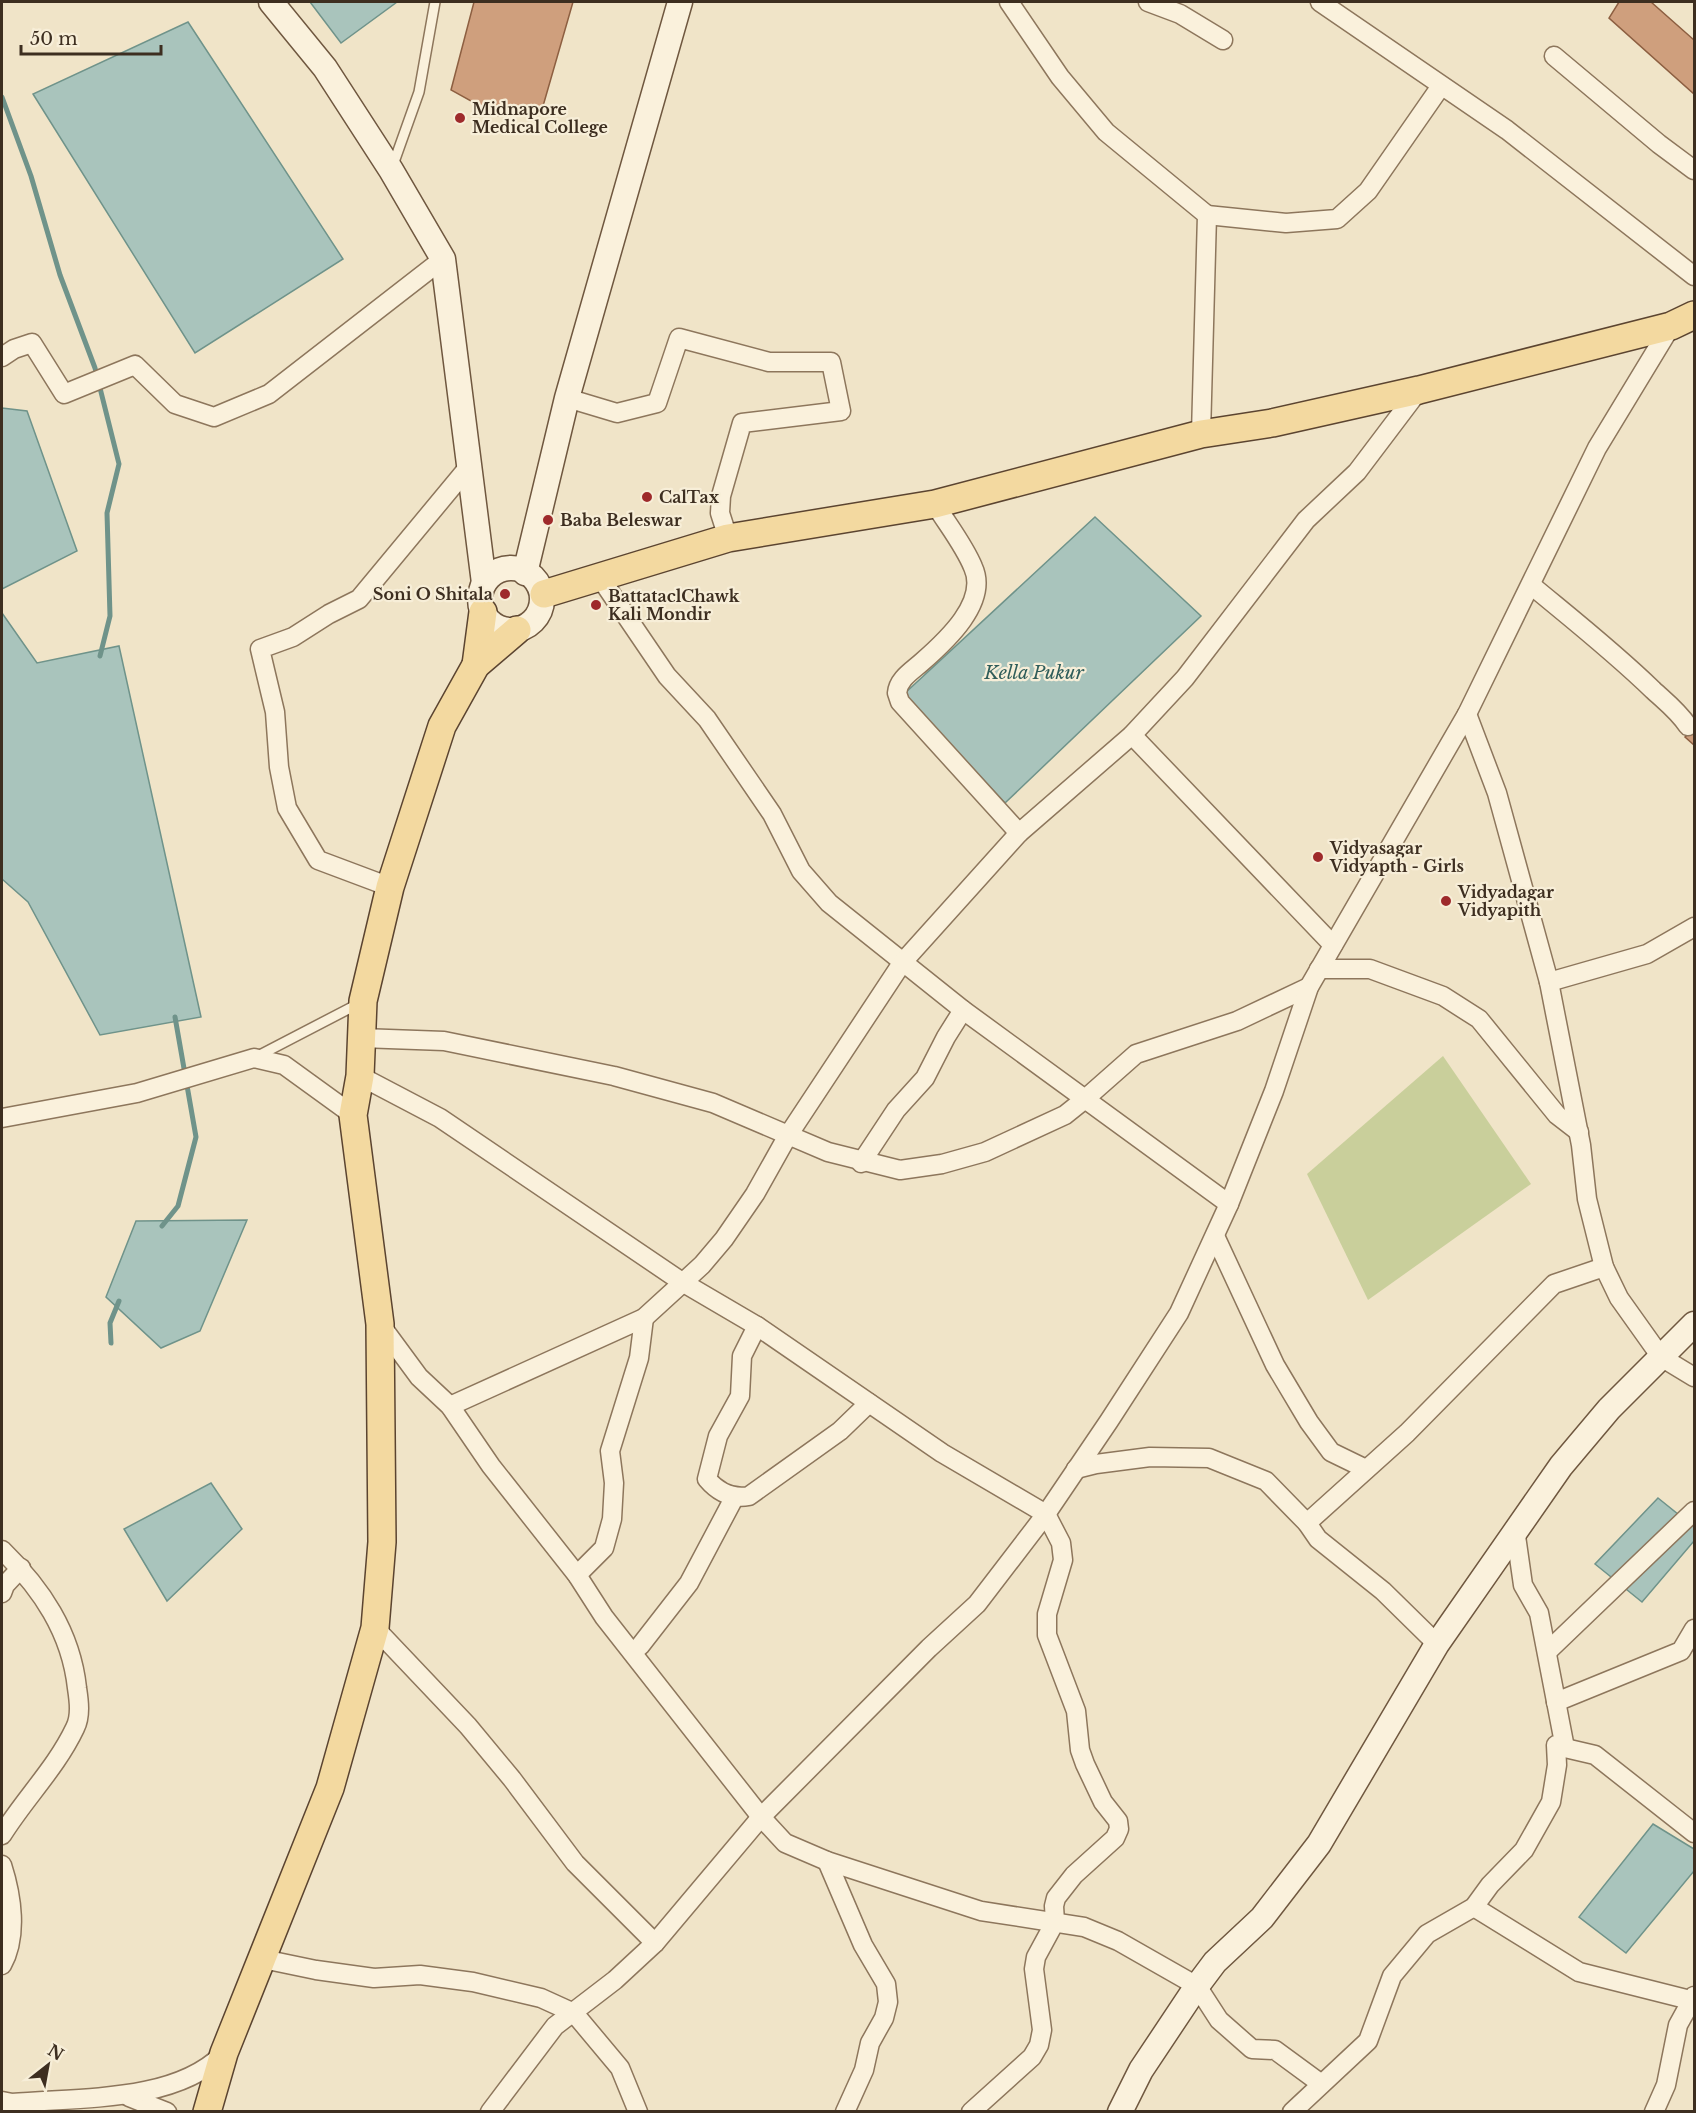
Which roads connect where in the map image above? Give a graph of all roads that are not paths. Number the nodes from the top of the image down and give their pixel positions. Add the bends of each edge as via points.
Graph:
1 (271, 2) edge
2 (435, 2) edge
3 (680, 2) edge
4 (1009, 2) edge
5 (1148, 2) edge
6 (1320, 2) edge
7 (1223, 40) dead end
8 (1554, 56) dead end
9 (1441, 86) junction
10 (391, 170) junction
11 (1695, 170) edge
12 (1207, 215) junction
13 (443, 259) junction
14 (1695, 276) edge
15 (1695, 293) edge
16 (1683, 320) edge
17 (2, 357) edge
18 (1419, 390) junction
19 (567, 398) junction
20 (1202, 434) junction
21 (471, 464) junction
22 (935, 504) junction
23 (474, 520) junction
24 (728, 538) junction
25 (518, 570) junction
26 (598, 576) junction
27 (484, 583) junction
28 (1530, 585) junction
29 (543, 594) junction
30 (483, 612) junction
31 (517, 630) junction
32 (476, 665) junction
33 (1467, 714) junction
34 (1688, 726) dead end
35 (1132, 735) junction
36 (1019, 833) junction
37 (390, 887) junction
38 (1695, 927) edge
39 (1333, 945) junction
40 (902, 963) junction
41 (1319, 969) junction
42 (1549, 982) junction
43 (1309, 987) junction
44 (363, 1001) junction
45 (963, 1010) junction
46 (361, 1038) junction
47 (254, 1058) junction
48 (360, 1076) junction
49 (1085, 1099) junction
50 (353, 1115) junction
51 (2, 1118) edge
52 (1579, 1132) junction
53 (788, 1137) junction
54 (861, 1163) junction
55 (1229, 1204) junction
56 (1215, 1236) junction
57 (1604, 1267) junction
58 (682, 1282) junction
59 (644, 1318) junction
60 (380, 1324) junction
61 (1695, 1324) edge
62 (757, 1326) junction
63 (1661, 1357) junction
64 (1695, 1377) edge
65 (869, 1403) junction
66 (450, 1406) junction
67 (1076, 1469) junction
68 (1366, 1469) junction
69 (734, 1498) junction
70 (1695, 1511) edge
71 (1046, 1514) junction
72 (1307, 1523) junction
73 (1515, 1529) junction
74 (2, 1550) edge
75 (21, 1568) junction
76 (577, 1575) junction
77 (2, 1593) edge
78 (375, 1628) junction
79 (1695, 1629) edge
80 (1437, 1644) junction
81 (640, 1646) dead end
82 (1548, 1651) junction
83 (1556, 1702) junction
84 (1565, 1748) junction
85 (761, 1817) junction
86 (2, 1831) edge
87 (1695, 1833) edge
88 (827, 1861) junction
89 (2, 1865) edge
90 (1474, 1907) junction
91 (1055, 1922) junction
92 (655, 1943) junction
93 (263, 1959) junction
94 (2, 1965) edge
95 (1197, 1986) junction
96 (1692, 1998) edge
97 (574, 2013) junction
98 (224, 2053) junction
99 (1320, 2083) junction
100 (118, 2094) junction
101 (2, 2101) edge
102 (167, 2112) edge
103 (207, 2112) edge
104 (490, 2112) edge
105 (638, 2112) edge
106 (845, 2112) edge
107 (971, 2112) edge
108 (1120, 2112) edge
109 (1292, 2112) edge
110 (1654, 2112) edge

1 - 10 street via 325,68
2 - 10 lane via 419,92
3 - 19 street
4 - 12 street via 1060,77 1106,132
5 - 7 street via 1180,14
6 - 9 street
8 - 11 street
9 - 12 street via 1368,191 1337,219 1286,223
9 - 14 street via 1507,130
10 - 13 street
12 - 20 street
13 - 17 street via 269,394 214,417 175,404 135,364 64,394 32,343
13 - 21 street
15 - 16 main road
16 - 18 main road
16 - 28 street via 1597,448
18 - 20 main road via 1272,423
18 - 35 street via 1357,472 1306,520 1214,641
19 - 24 street via 617,413 657,403 679,338 769,362 831,362 841,411 742,423 722,496 720,513
19 - 25 street
20 - 22 main road
21 - 23 street
21 - 37 street via 358,599 293,637 260,649 275,712 287,808 318,860
22 - 24 main road
22 - 36 street via 974,568 977,585 971,607 936,650 903,679 897,693 900,702
23 - 25 street
23 - 27 street
24 - 26 main road
25 - 27 street via 495,571
25 - 29 street via 536,581
26 - 29 main road
26 - 40 street via 667,676 707,719 772,814 801,871 829,903
27 - 30 street
28 - 33 street
28 - 34 street via 1624,661 1677,710
29 - 31 street via 536,618
30 - 31 street via 493,622
30 - 32 main road
31 - 32 main road
32 - 37 main road via 442,726
33 - 39 street
33 - 42 street via 1497,793
35 - 36 street
35 - 39 street
36 - 40 street
37 - 44 main road
38 - 42 street via 1647,954
39 - 41 street
40 - 45 street
40 - 53 street
41 - 43 street
41 - 52 street via 1370,969 1443,996 1479,1019 1557,1115
42 - 52 street
43 - 49 street via 1238,1021 1136,1054
43 - 55 street via 1274,1091
44 - 46 main road
44 - 47 lane
45 - 49 street
45 - 54 street via 925,1078 896,1110
46 - 48 main road
46 - 53 street via 444,1041 614,1076 713,1103
47 - 50 street via 284,1065
47 - 51 street via 137,1094
48 - 50 main road
48 - 58 street via 440,1118
49 - 54 street via 1065,1114 985,1152 900,1170
49 - 55 street
50 - 60 main road
52 - 57 street via 1587,1199
53 - 54 street
53 - 58 street via 724,1239
55 - 56 street
56 - 67 street via 1179,1313
56 - 68 street via 1275,1365 1309,1422 1331,1452
57 - 63 street via 1619,1298
57 - 68 street via 1554,1284 1459,1382
58 - 59 street
58 - 62 street
59 - 66 street
59 - 76 street via 639,1358 610,1451 614,1483 612,1520 604,1548
60 - 66 street via 419,1377
60 - 78 main road via 382,1542
61 - 63 street
62 - 65 street
62 - 69 street via 742,1356 740,1396 718,1436 707,1479
63 - 64 street
63 - 73 street via 1609,1409
65 - 69 street via 840,1431 749,1496
65 - 71 street via 942,1453
66 - 76 street via 491,1466
67 - 71 street
67 - 72 street via 1150,1457 1209,1458 1266,1481
68 - 72 street
69 - 81 street via 689,1583
70 - 82 street
71 - 85 street via 977,1604
71 - 91 street via 1061,1543 1063,1560 1047,1614 1047,1635 1076,1711 1084,1764 1119,1828 1115,1838 1060,1891 1054,1906
72 - 80 street via 1318,1539 1383,1591
73 - 80 street
73 - 82 street via 1523,1585 1539,1613
74 - 75 street
75 - 77 street
75 - 86 street via 55,1615 75,1665 80,1708 76,1727 47,1774
76 - 85 street via 604,1617
78 - 92 street via 468,1726 574,1863
78 - 93 main road via 330,1788
79 - 83 street via 1681,1651
80 - 95 street via 1319,1844 1262,1918 1215,1962
82 - 83 street
83 - 84 street
84 - 87 street via 1595,1755
84 - 90 street via 1556,1745 1551,1802 1524,1850
85 - 88 street via 785,1844
85 - 92 street
88 - 91 street via 981,1911
88 - 106 street via 887,1993 884,2018 870,2043 864,2070
89 - 94 street via 11,1915 11,1946
90 - 96 street via 1579,1972
90 - 99 street via 1427,1934 1392,1976 1368,2041
91 - 95 street via 1084,1927 1118,1941
91 - 107 street via 1036,1957 1034,1969 1042,2030 1039,2045 1032,2057
92 - 97 street
93 - 97 street via 363,1976 420,1975 503,1987
93 - 98 main road
95 - 99 street via 1219,2020 1252,2049 1275,2050
95 - 108 street via 1141,2070
96 - 110 street via 1678,2025 1666,2085
97 - 104 street via 540,2043
97 - 105 street via 620,2068
98 - 100 street via 208,2068 164,2089
98 - 103 main road
99 - 109 street
100 - 101 street
100 - 102 street

